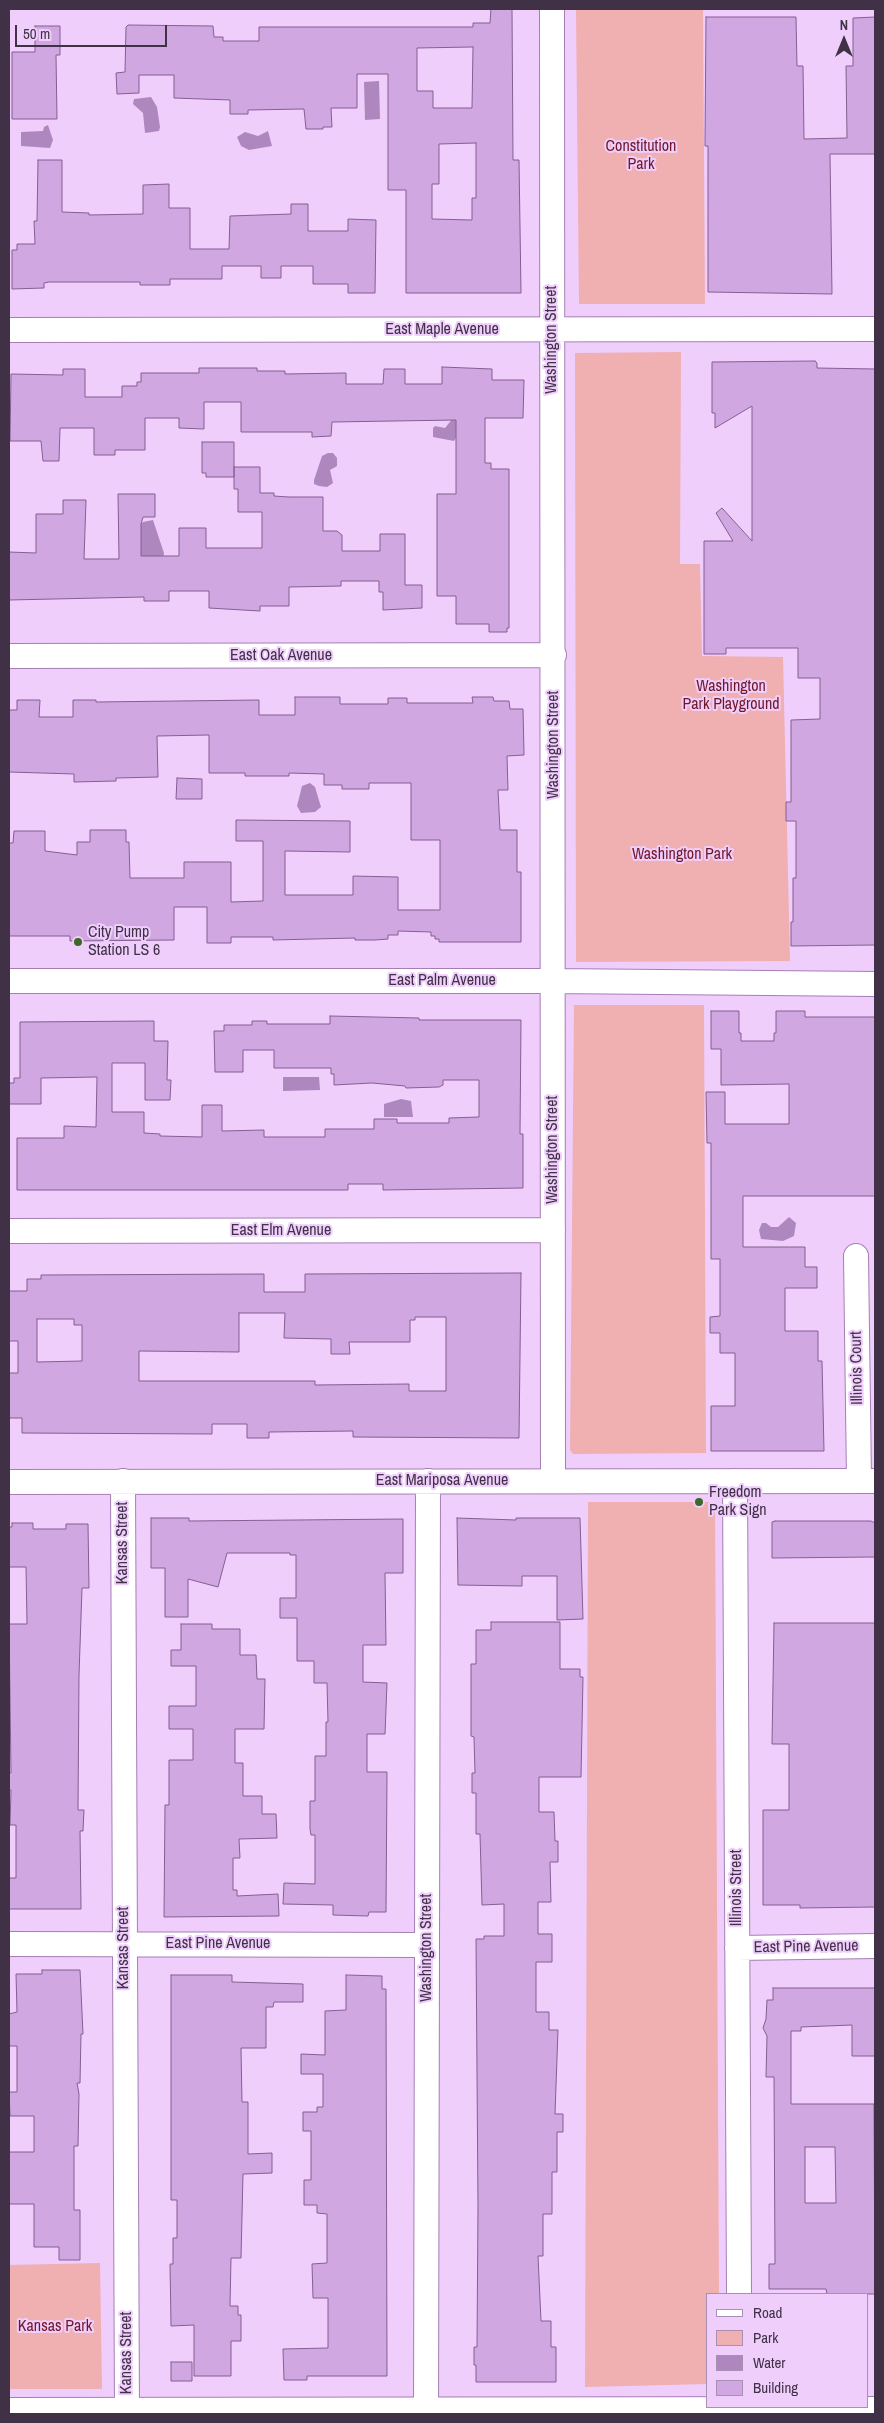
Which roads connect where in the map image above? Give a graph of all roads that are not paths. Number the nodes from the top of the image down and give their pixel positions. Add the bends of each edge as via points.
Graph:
1 (552, 9) edge
2 (551, 328) junction
3 (875, 329) edge
4 (9, 330) edge
5 (554, 655) junction
6 (9, 656) edge
7 (553, 981) junction
8 (9, 982) edge
9 (875, 984) edge
10 (553, 1230) junction
11 (9, 1231) edge
12 (856, 1256) dead end
13 (553, 1481) junction
14 (735, 1481) junction
15 (867, 1481) edge
16 (9, 1482) edge
17 (123, 1482) junction
18 (428, 1482) junction
19 (9, 1944) edge
20 (124, 1944) junction
21 (427, 1945) junction
22 (875, 1946) edge
23 (737, 1948) junction
24 (739, 2293) edge
25 (875, 2409) edge
26 (9, 2410) edge
27 (740, 2410) edge
28 (127, 2412) edge
29 (426, 2412) edge

1 - 2 street, Washington Street
2 - 3 street, East Maple Avenue
2 - 4 street, East Maple Avenue
2 - 5 street, Washington Street
5 - 6 street, East Oak Avenue
5 - 7 street, Washington Street
7 - 8 street, East Palm Avenue
7 - 9 street, East Palm Avenue
7 - 10 street, Washington Street
10 - 11 street, East Elm Avenue
10 - 13 street, Washington Street
12 - 15 street, Illinois Court
13 - 14 street, East Mariposa Avenue
13 - 18 street, East Mariposa Avenue
14 - 15 street, East Mariposa Avenue
14 - 23 street, Illinois Street
16 - 17 street, East Mariposa Avenue
17 - 18 street, East Mariposa Avenue
17 - 20 street, Kansas Street
18 - 21 street, Washington Street
19 - 20 street, East Pine Avenue
20 - 21 street, East Pine Avenue
20 - 28 street, Kansas Street
21 - 29 street, Washington Street
22 - 23 street, East Pine Avenue
23 - 24 street, Illinois Street
25 - 27 street
26 - 28 street
27 - 29 street
28 - 29 street

